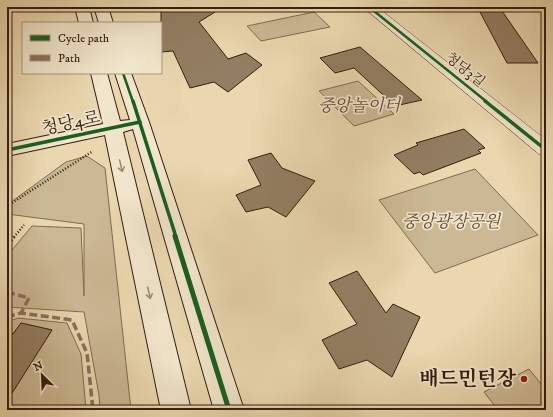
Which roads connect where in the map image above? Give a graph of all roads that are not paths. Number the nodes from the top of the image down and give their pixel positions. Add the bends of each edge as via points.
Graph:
1 (82, 7) edge
2 (100, 7) edge
3 (369, 7) edge
4 (86, 22) edge
5 (106, 22) edge
6 (99, 74) edge
7 (123, 74) edge
8 (140, 122) junction
9 (114, 132) junction
10 (7, 150) edge
11 (546, 150) edge
12 (176, 410) edge
13 (229, 410) edge

1 - 4 street
2 - 5 street
3 - 11 street, 청당3길
6 - 9 street
7 - 8 street
8 - 9 street, 청당4로
8 - 13 street
9 - 10 street, 청당4로
9 -> 12 street

